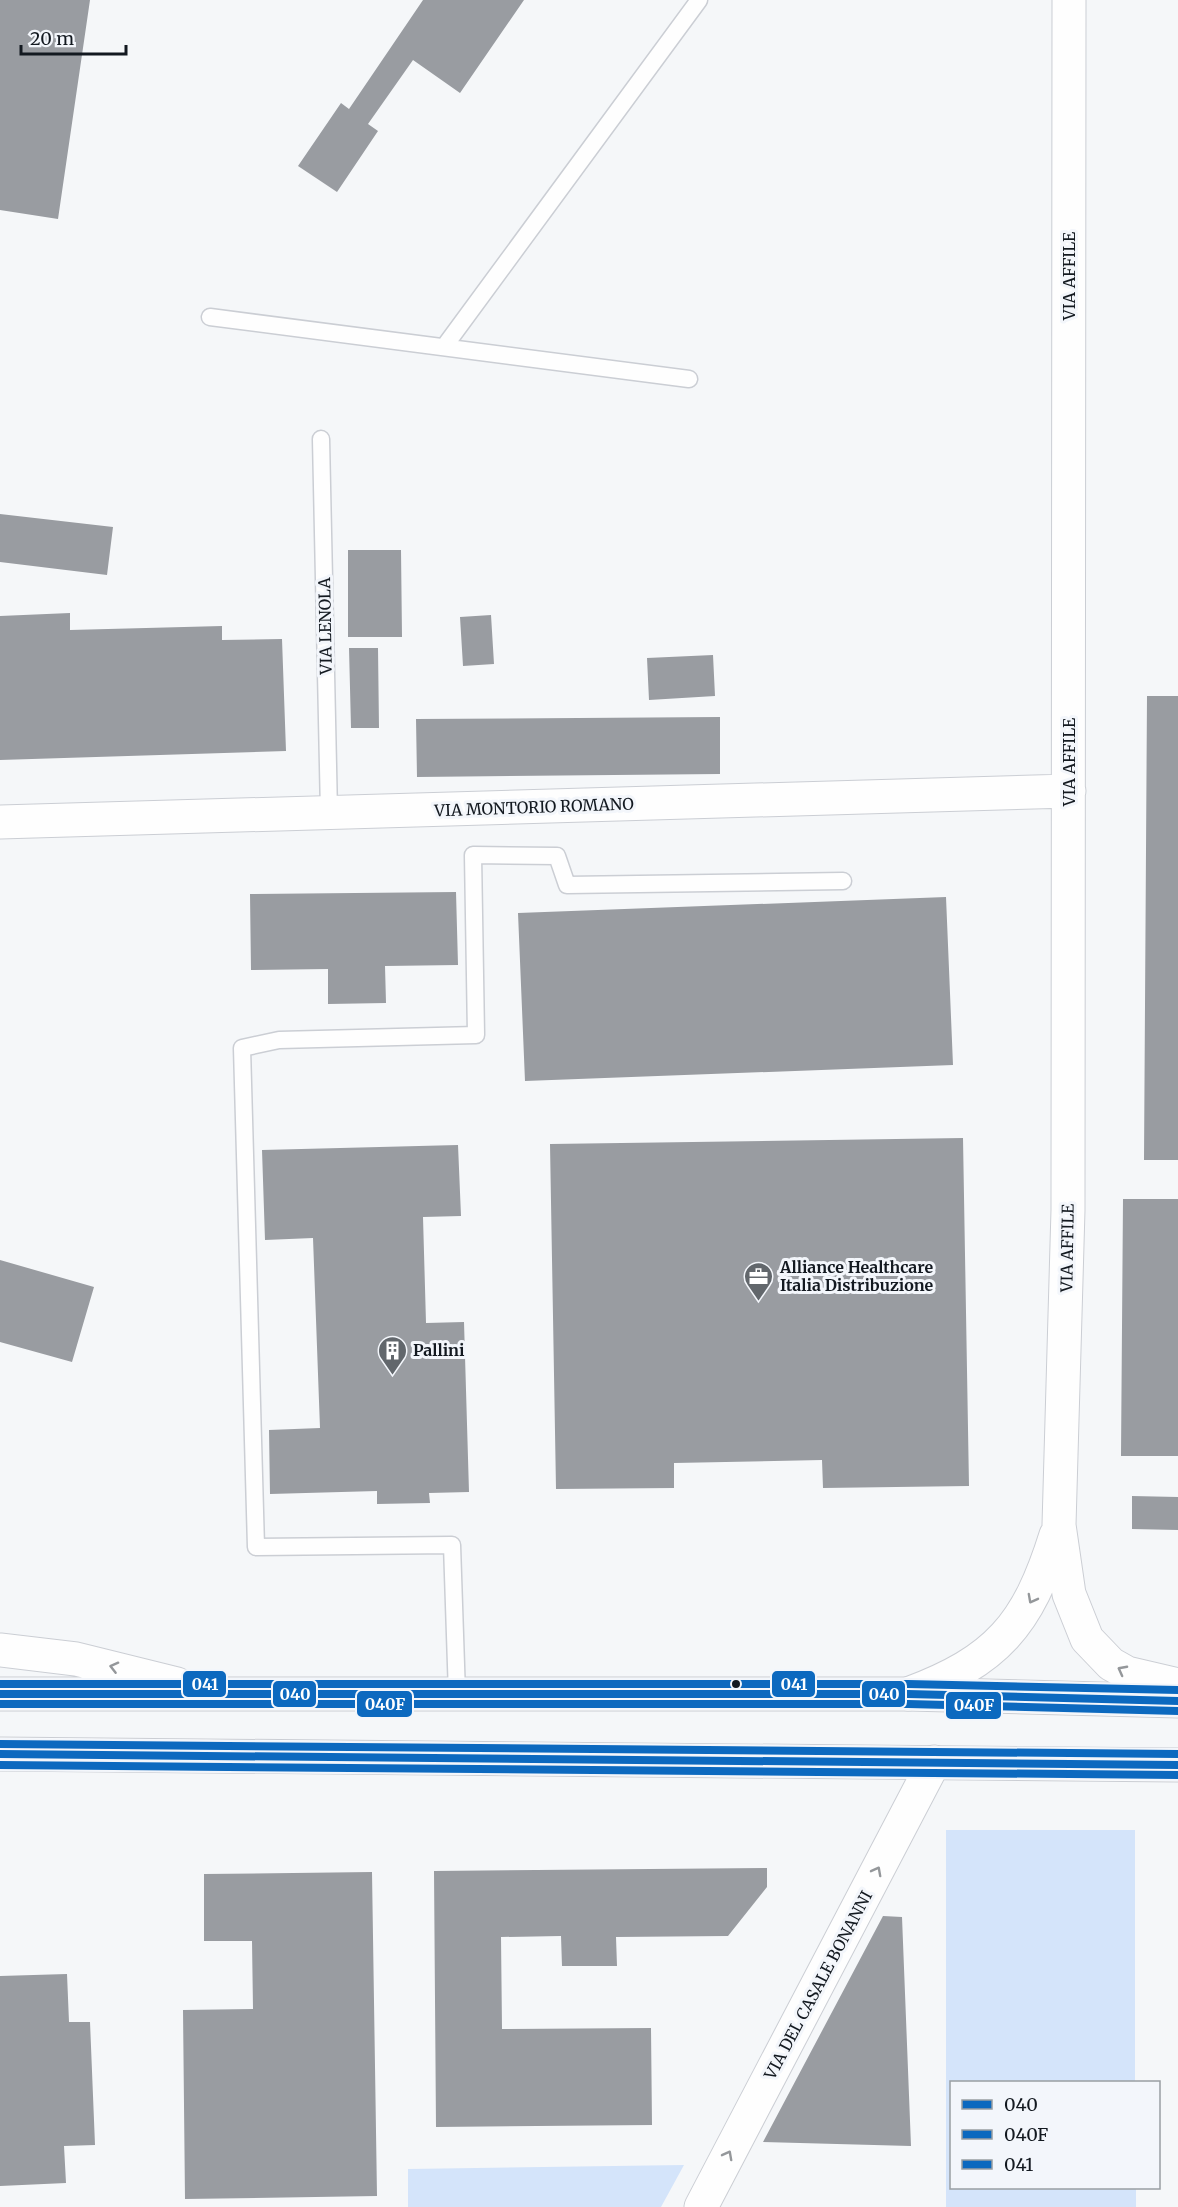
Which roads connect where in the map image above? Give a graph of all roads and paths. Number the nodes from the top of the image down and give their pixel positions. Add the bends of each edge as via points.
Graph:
1 (699, 0) edge
2 (1069, 0) edge
3 (210, 317) dead end
4 (444, 347) junction
5 (689, 379) dead end
6 (321, 439) dead end
7 (1069, 791) junction
8 (329, 813) junction
9 (0, 822) edge
10 (843, 881) dead end
11 (1059, 1525) junction
12 (0, 1650) edge
13 (1178, 1685) edge
14 (0, 1694) edge
15 (908, 1694) junction
16 (457, 1695) junction
17 (210, 1696) junction
18 (1178, 1701) edge
19 (0, 1755) edge
20 (934, 1762) junction
21 (1178, 1765) edge
22 (700, 2207) edge

1 - 4 lane
2 - 7 street, VIA AFFILE
3 - 4 lane
4 - 5 lane
6 - 8 lane, VIA LENOLA
7 - 8 street, VIA MONTORIO ROMANO
7 - 11 street, VIA AFFILE via 1068,1210
8 - 9 street, VIA MONTORIO ROMANO
10 - 16 lane via 567,885 557,856 472,855 476,1035 279,1040 242,1048 256,1547 452,1545
13 -> 11 street, VIA AFFILE via 1127,1673 1111,1664 1087,1639 1069,1594
11 -> 15 street, VIA AFFILE via 1037,1590 1005,1637 970,1665
17 -> 12 street via 102,1664
14 - 17 street
15 - 16 street
15 - 18 street
16 - 17 street
19 - 20 street
20 - 21 street
22 -> 20 street, VIA DEL CASALE BONANNI

